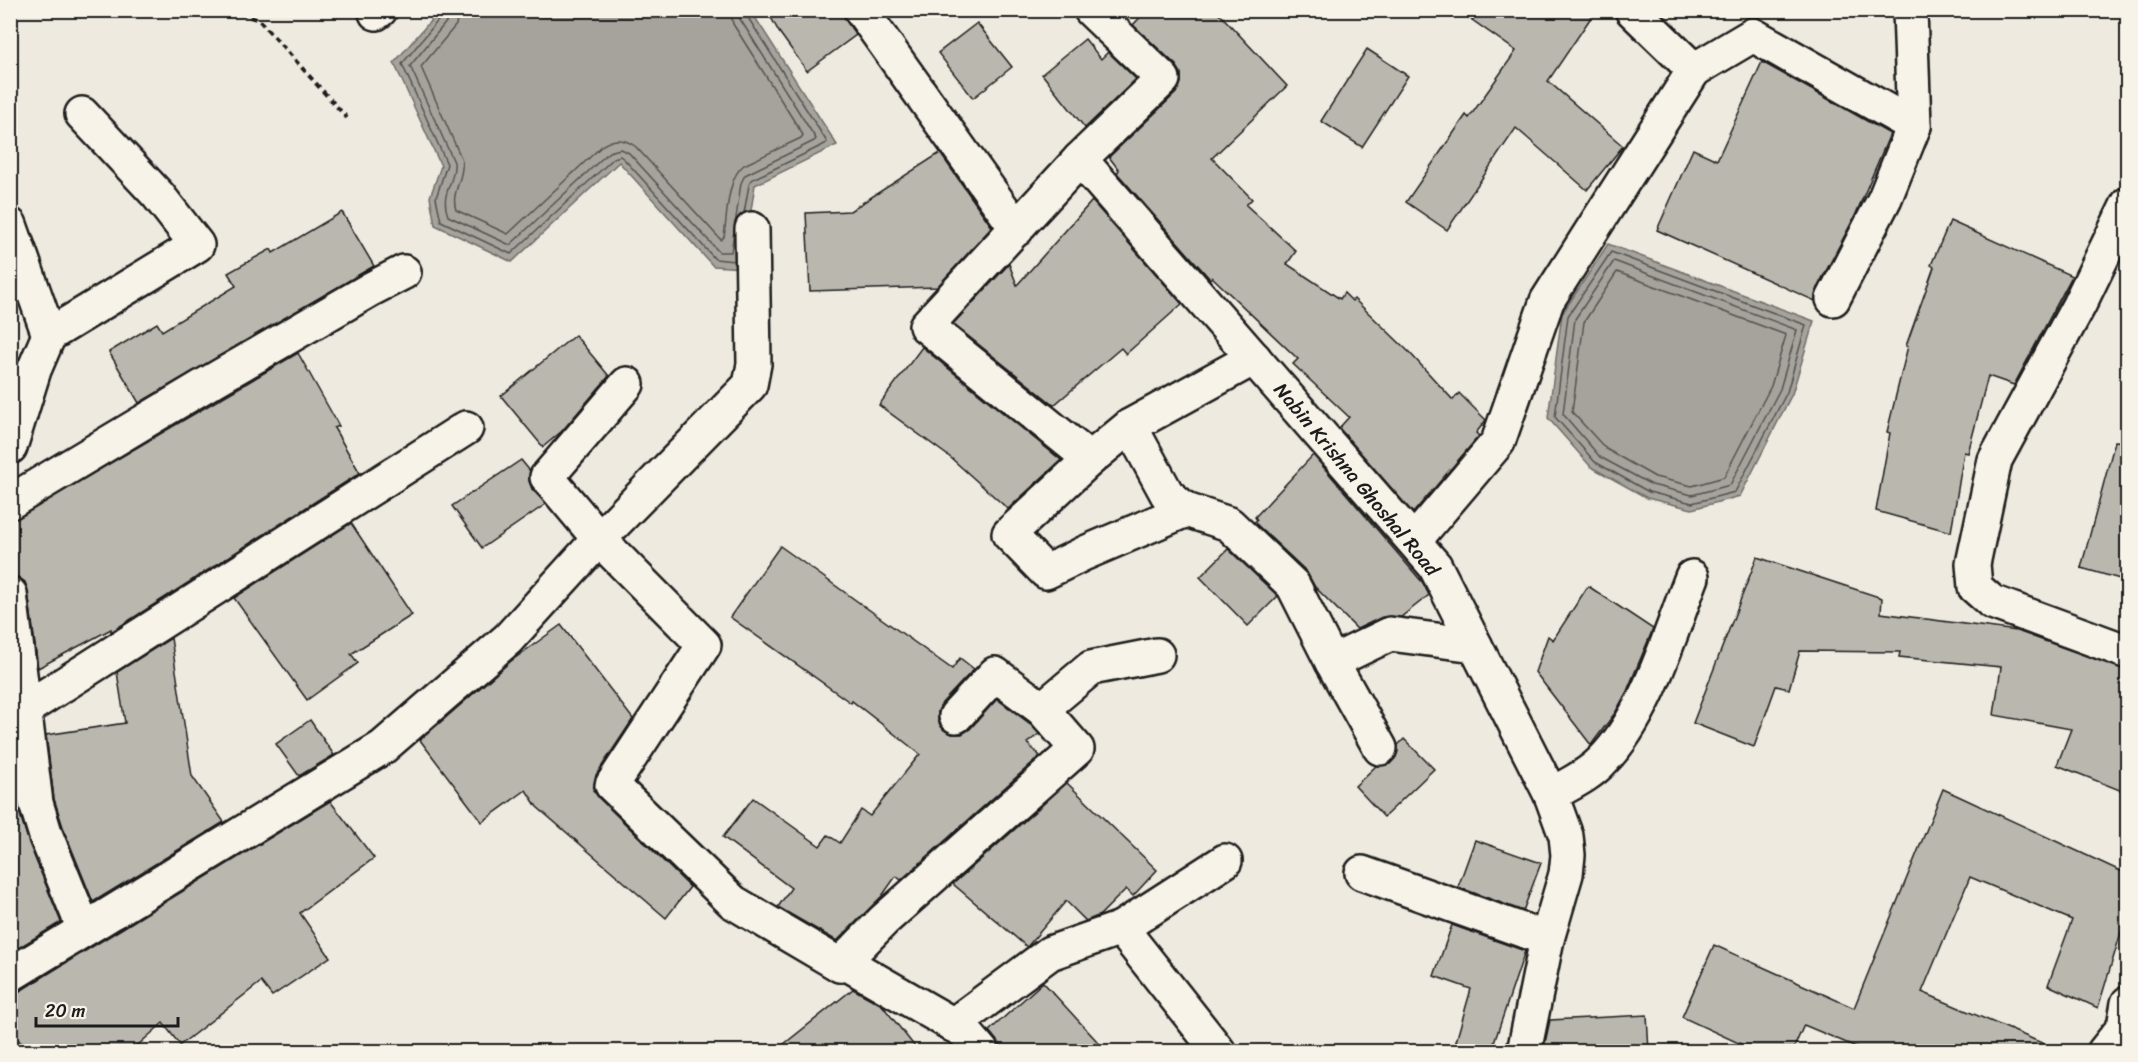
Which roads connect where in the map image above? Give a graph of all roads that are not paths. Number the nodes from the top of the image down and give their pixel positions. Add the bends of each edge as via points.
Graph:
1 (861, 10) edge
2 (1091, 10) edge
3 (1632, 10) edge
4 (1910, 10) edge
5 (1694, 70) junction
6 (82, 114) dead end
7 (1914, 126) junction
8 (1080, 159) junction
9 (2127, 204) edge
10 (10, 225) edge
11 (752, 229) dead end
12 (1017, 229) junction
13 (404, 272) dead end
14 (1833, 299) dead end
15 (49, 335) junction
16 (1254, 358) junction
17 (627, 384) dead end
18 (1130, 426) junction
19 (466, 428) dead end
20 (10, 447) edge
21 (1090, 459) junction
22 (10, 501) edge
23 (1186, 510) junction
24 (599, 539) junction
25 (1414, 542) junction
26 (1692, 577) dead end
27 (10, 594) edge
28 (1475, 645) junction
29 (2127, 652) edge
30 (1157, 655) dead end
31 (1332, 662) junction
32 (25, 709) junction
33 (1042, 709) junction
34 (956, 716) dead end
35 (1380, 748) dead end
36 (1551, 795) junction
37 (1225, 861) dead end
38 (1362, 873) dead end
39 (1121, 928) junction
40 (84, 929) junction
41 (1547, 939) junction
42 (840, 965) junction
43 (10, 975) edge
44 (953, 1025) junction
45 (982, 1052) edge
46 (1219, 1052) edge
47 (1524, 1052) edge

1 - 12 street
2 - 8 street via 1163,79
3 - 5 street
4 - 7 street
5 - 7 street via 1753,35
5 - 25 street via 1546,301 1498,442
6 - 15 street via 158,195 197,245
7 - 14 street via 1885,198
8 - 12 street
8 - 16 street, Nabin Krishna Ghoshal Road
9 - 29 street via 2079,305 1995,460 1973,564 1975,587 1992,602
10 - 15 street
11 - 24 street via 750,385
12 - 21 street via 926,326
13 - 22 street
15 - 20 street
16 - 18 street
16 - 25 street, Nabin Krishna Ghoshal Road
17 - 24 street via 547,477
18 - 21 street
18 - 23 street via 1167,494
19 - 32 street
21 - 23 street via 1009,534 1046,572
23 - 31 street via 1229,524 1293,585
24 - 40 street via 508,639 383,747
24 - 42 street via 704,645 612,784 733,902
25 - 28 street, Nabin Krishna Ghoshal Road via 1435,566
26 - 36 street via 1646,694 1616,746 1600,764
27 - 32 street
28 - 31 street via 1390,634
28 - 36 street, Nabin Krishna Ghoshal Road
30 - 33 street via 1091,668
31 - 35 street
32 - 40 street via 36,803
33 - 34 street via 995,674
33 - 42 street via 1077,749 884,920
36 - 41 street, Nabin Krishna Ghoshal Road via 1566,836 1568,855
37 - 39 street
38 - 41 street
39 - 44 street via 1050,953
39 - 46 street
40 - 43 street
41 - 47 street, Nabin Krishna Ghoshal Road
42 - 44 street via 846,963
44 - 45 street via 964,1031

